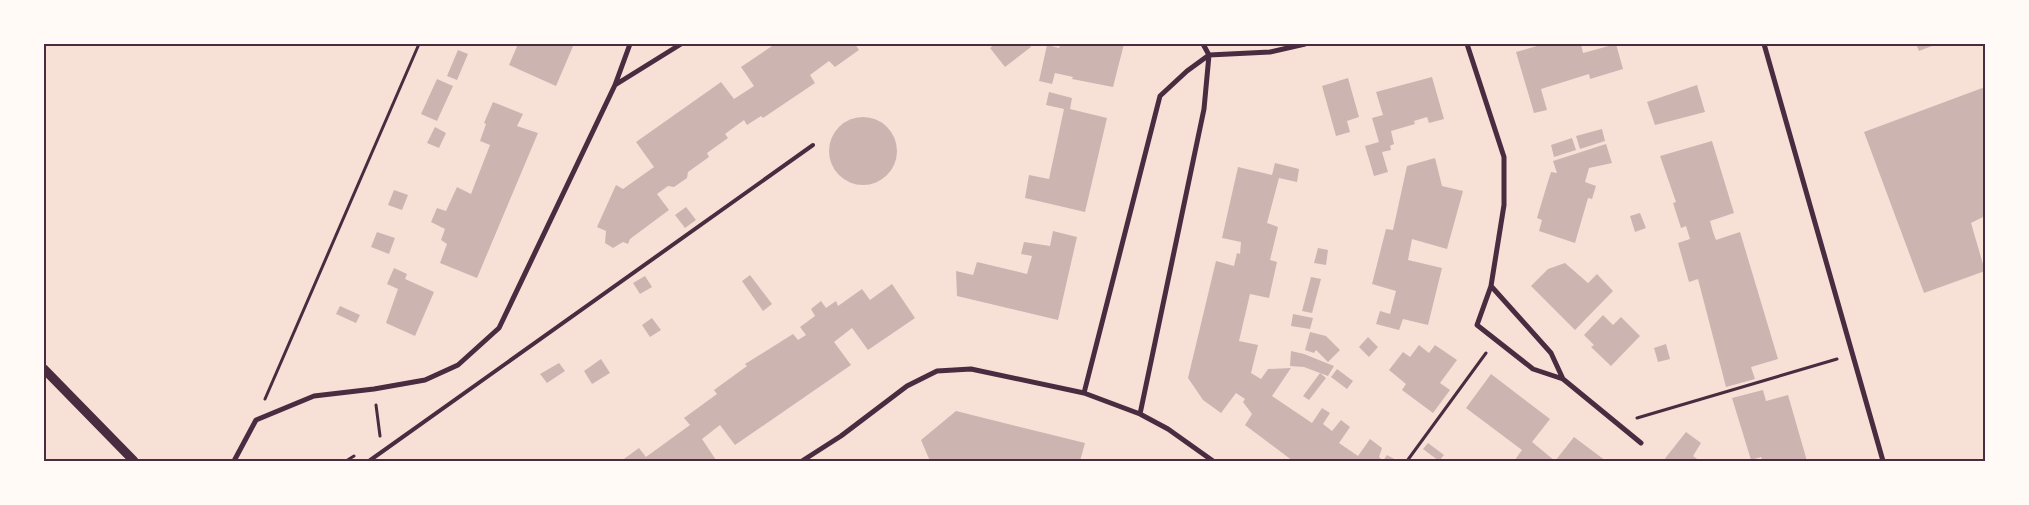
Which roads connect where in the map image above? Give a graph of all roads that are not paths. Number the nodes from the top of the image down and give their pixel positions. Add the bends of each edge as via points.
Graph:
1 (630, 44) edge
2 (680, 44) edge
3 (1203, 44) edge
4 (1305, 44) edge
5 (1467, 44) edge
6 (1764, 44) edge
7 (1209, 55) junction
8 (615, 85) junction
9 (813, 145) dead end
10 (1491, 286) junction
11 (44, 369) edge
12 (1563, 379) junction
13 (1084, 393) junction
14 (1140, 414) junction
15 (1640, 443) dead end
16 (134, 461) edge
17 (234, 461) edge
18 (369, 461) edge
19 (802, 461) edge
20 (1213, 461) edge
21 (1883, 461) edge

1 - 8 street
2 - 8 street
3 - 7 street
4 - 7 street via 1270,52
5 - 10 street via 1504,157 1504,205
6 - 21 street
7 - 13 street via 1187,70 1160,96
7 - 14 street via 1204,110
8 - 17 street via 499,328 458,365 425,380 314,396 256,420
9 - 18 lane
10 - 12 street via 1551,353
10 - 12 street via 1477,325 1532,369
11 - 16 street
12 - 15 street
13 - 14 street
13 - 19 street via 971,369 937,371 908,386
14 - 20 street via 1168,429

